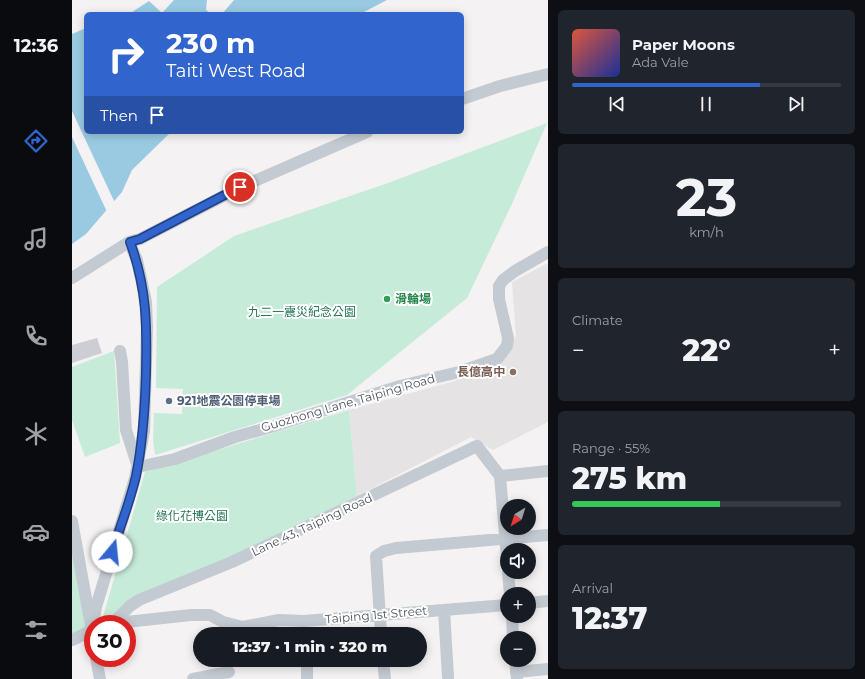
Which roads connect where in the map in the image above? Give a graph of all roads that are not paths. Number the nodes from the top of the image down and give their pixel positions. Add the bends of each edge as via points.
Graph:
1 (548, 74) edge
2 (464, 97) edge
3 (361, 134) edge
4 (130, 242) junction
5 (548, 252) edge
6 (72, 278) edge
7 (120, 351) dead end
8 (138, 467) junction
9 (548, 472) edge
10 (500, 476) junction
11 (72, 521) edge
12 (548, 535) edge
13 (505, 538) junction
14 (506, 543) edge
15 (548, 601) edge
16 (536, 602) edge
17 (500, 606) edge
18 (444, 610) junction
19 (90, 615) edge
20 (95, 615) edge
21 (119, 615) edge
22 (379, 615) junction
23 (136, 620) edge
24 (225, 627) edge
25 (243, 627) edge
26 (380, 627) edge
27 (84, 634) edge
28 (72, 640) edge
29 (98, 667) edge
30 (307, 667) edge
31 (384, 667) edge
32 (548, 669) edge
33 (516, 670) edge
34 (230, 676) edge
35 (448, 676) dead end
36 (100, 679) edge
37 (193, 679) edge
38 (307, 679) edge
39 (385, 679) edge

1 - 2 street
3 - 4 street via 240,187
4 - 6 street
4 - 8 street via 143,286 147,327 144,431
5 - 8 street, Guozhong Lane, Taiping Road via 515,271 499,286 499,299 508,338 507,346 497,359 459,372 400,386 175,458
7 - 8 street via 126,430
8 - 20 street
9 - 10 street
10 - 13 street
10 - 21 street, Lane 43, Taiping Road via 477,446 232,562 139,600
11 - 19 street
12 - 13 street
13 - 14 street
13 - 22 street via 396,548 376,556
15 - 16 street
17 - 18 street, Taiping 1st Street
18 - 22 street, Taiping 1st Street
18 - 35 street
22 - 25 street, Taiping 1st Street via 304,621 279,620
22 - 26 street
23 - 24 street, Taiping 1st Street via 210,615
27 - 28 street
29 - 36 street
30 - 38 street
31 - 39 street
32 - 33 street
34 - 37 street

